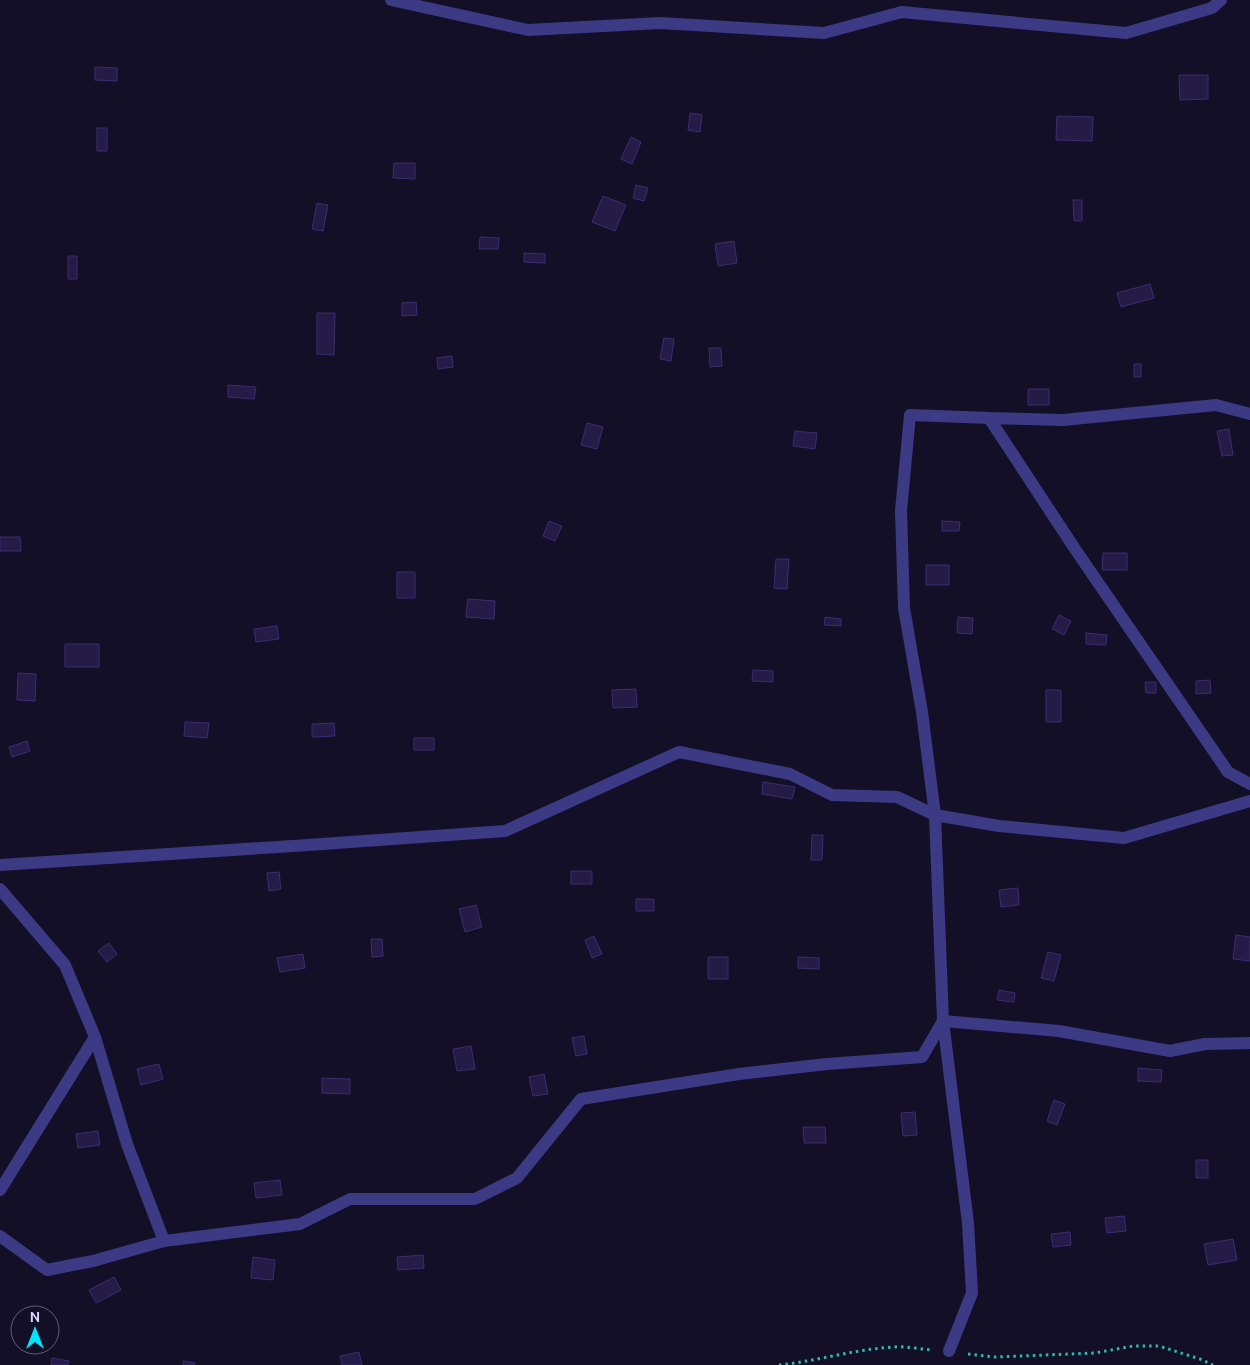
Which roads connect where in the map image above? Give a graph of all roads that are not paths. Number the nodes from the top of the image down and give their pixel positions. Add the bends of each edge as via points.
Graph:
1 (391, 0) edge
2 (1220, 0) edge
3 (1250, 414) edge
4 (989, 418) junction
5 (1250, 784) edge
6 (1250, 801) edge
7 (935, 815) junction
8 (0, 865) edge
9 (0, 889) edge
10 (943, 1021) junction
11 (95, 1037) junction
12 (1250, 1043) edge
13 (0, 1190) edge
14 (0, 1236) edge
15 (164, 1241) junction
16 (949, 1352) road end

1 - 2 street via 528,30 660,23 824,33 902,12 1126,33 1212,8
3 - 4 street via 1216,405 1063,420
4 - 5 street via 1228,772
4 - 7 street via 910,416 901,511 904,608
6 - 7 street via 1124,838 999,826
7 - 8 street via 898,797 832,795 790,774 679,752 505,831
7 - 10 street
9 - 11 street via 65,964
10 - 12 street via 1059,1031 1170,1051 1205,1044
10 - 15 street via 922,1057 739,1074 581,1099 517,1178 475,1199 350,1198 300,1224
10 - 16 street via 968,1223 972,1293
11 - 13 street
11 - 15 street via 127,1144
14 - 15 street via 47,1270

